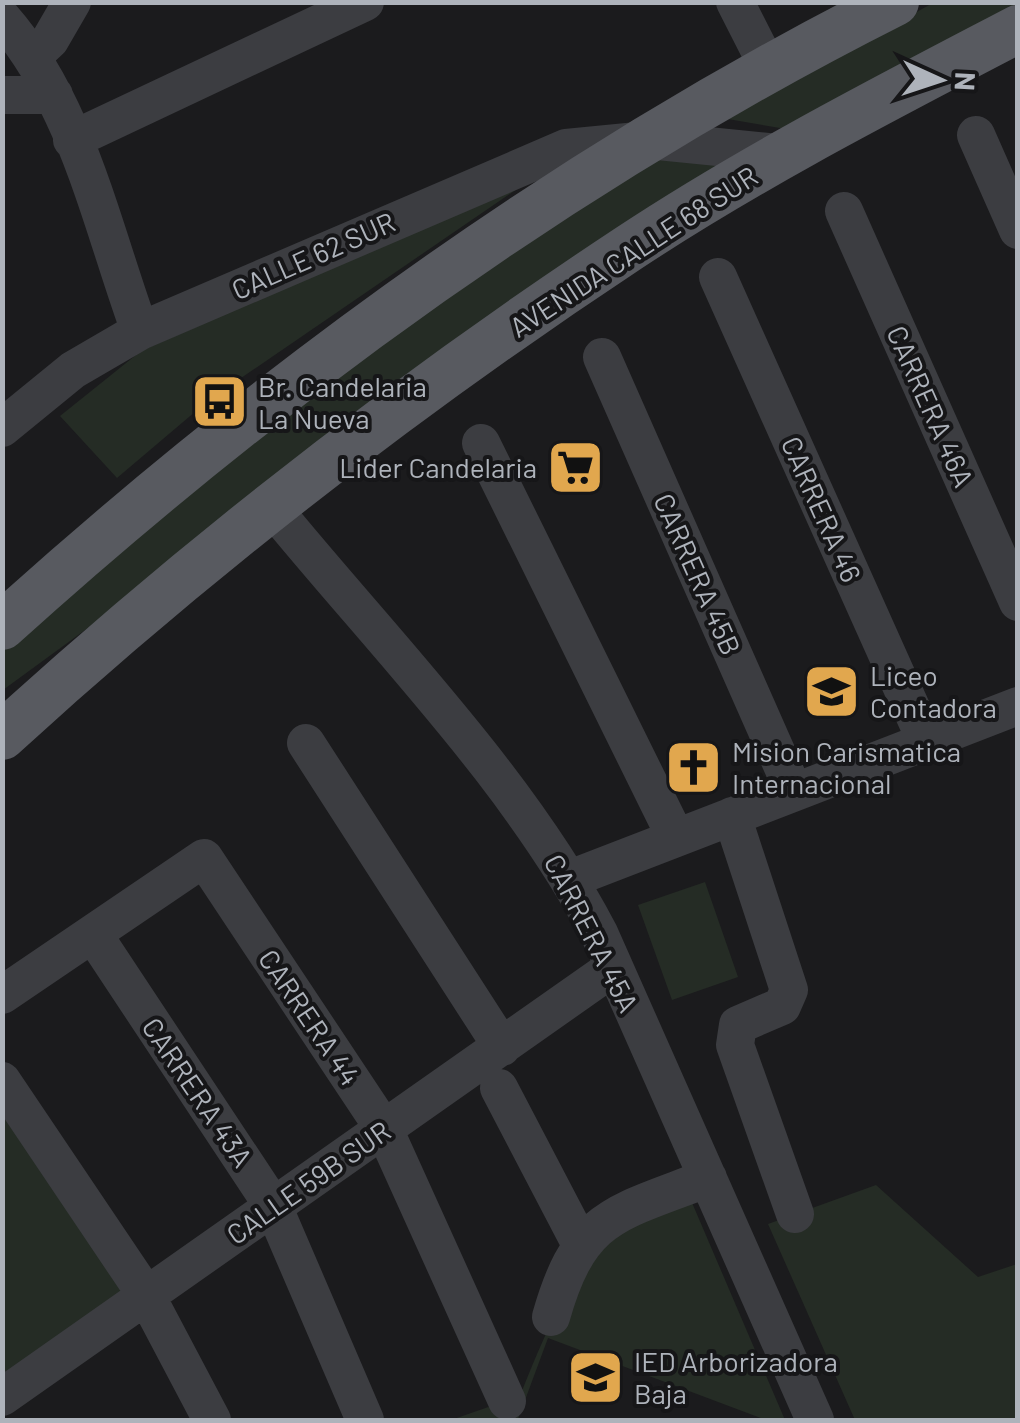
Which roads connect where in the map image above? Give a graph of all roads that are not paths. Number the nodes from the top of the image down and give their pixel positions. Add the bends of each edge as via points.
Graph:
1 (72, 2) edge
2 (364, 2) edge
3 (735, 2) edge
4 (895, 2) edge
5 (2, 18) edge
6 (1018, 29) edge
7 (839, 30) junction
8 (32, 56) junction
9 (768, 67) junction
10 (2, 95) edge
11 (54, 95) junction
12 (876, 100) junction
13 (976, 135) dead end
14 (72, 140) junction
15 (648, 140) junction
16 (788, 154) junction
17 (844, 211) dead end
18 (1014, 214) edge
19 (718, 276) dead end
20 (140, 332) junction
21 (602, 356) dead end
22 (2, 428) edge
23 (481, 443) dead end
24 (271, 506) junction
25 (1018, 602) edge
26 (2, 626) edge
27 (1018, 706) edge
28 (2, 736) edge
29 (926, 741) junction
30 (306, 743) dead end
31 (794, 792) junction
32 (732, 816) junction
33 (676, 838) junction
34 (570, 879) junction
35 (93, 934) junction
36 (614, 967) junction
37 (2, 995) edge
38 (502, 1047) junction
39 (2, 1082) edge
40 (499, 1088) dead end
41 (384, 1129) junction
42 (708, 1178) junction
43 (274, 1206) junction
44 (795, 1214) dead end
45 (580, 1243) junction
46 (146, 1296) junction
47 (551, 1317) dead end
48 (2, 1397) edge
49 (507, 1400) dead end
50 (212, 1420) edge
51 (365, 1420) edge
52 (815, 1420) edge

1 - 8 street
2 - 14 street
3 - 9 street
4 - 7 main road
5 - 8 street
6 - 12 main road, AVENIDA CALLE 68 SUR
7 - 9 main road
7 - 12 main road via 870,59
8 - 11 street
9 - 15 main road
10 - 11 street
11 - 14 street
12 - 16 main road, AVENIDA CALLE 68 SUR
13 - 18 street
14 - 20 street
15 - 16 street, CALLE 62 SUR
15 - 20 street, CALLE 62 SUR via 597,142 530,160
15 - 26 main road via 426,284 209,445
16 - 24 main road, AVENIDA CALLE 68 SUR via 632,246 498,337
17 - 25 street, CARRERA 46A
19 - 29 street, CARRERA 46
20 - 22 street, CALLE 62 SUR via 73,370
21 - 31 street, CARRERA 45B
23 - 33 street
24 - 28 main road, AVENIDA CALLE 68 SUR
24 - 34 street, CARRERA 45A via 520,807
27 - 29 street
29 - 31 street
30 - 38 street
31 - 32 street
32 - 33 street
32 - 44 street via 789,990 782,1006 738,1025 735,1045
33 - 34 street
34 - 36 street, CARRERA 45A
35 - 37 street
35 - 41 street, CARRERA 44 via 204,858
35 - 43 street, CARRERA 43A
36 - 38 street, CALLE 59B SUR
36 - 42 street, CARRERA 45A
38 - 41 street, CALLE 59B SUR
39 - 46 street
40 - 45 street
41 - 43 street, CALLE 59B SUR
41 - 49 street, CARRERA 44
42 - 45 street via 614,1214
42 - 52 street, CARRERA 45A
43 - 46 street, CALLE 59B SUR
43 - 51 street, CARRERA 43A
45 - 47 street
46 - 48 street, CALLE 59B SUR
46 - 50 street

